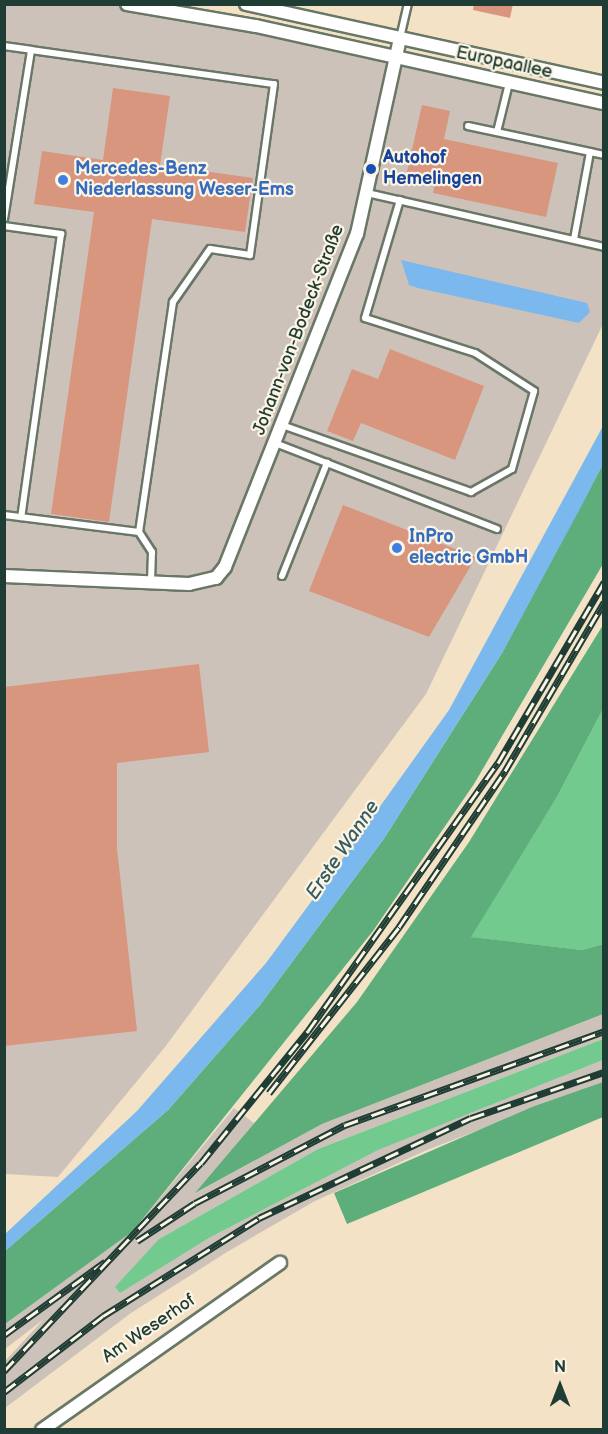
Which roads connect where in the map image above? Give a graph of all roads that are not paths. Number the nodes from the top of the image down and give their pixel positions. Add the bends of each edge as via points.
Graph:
1 (127, 4) edge
2 (246, 4) edge
3 (408, 4) edge
4 (400, 39) junction
5 (4, 46) edge
6 (31, 50) junction
7 (396, 58) junction
8 (509, 82) junction
9 (603, 83) edge
10 (603, 103) edge
11 (468, 126) dead end
12 (497, 132) junction
13 (590, 152) junction
14 (603, 155) edge
15 (366, 192) junction
16 (400, 200) junction
17 (4, 219) edge
18 (4, 226) edge
19 (574, 239) junction
20 (603, 247) edge
21 (282, 425) junction
22 (275, 443) junction
23 (327, 463) junction
24 (4, 515) edge
25 (21, 517) junction
26 (497, 529) dead end
27 (139, 532) junction
28 (4, 576) edge
29 (282, 576) dead end
30 (151, 582) junction
31 (280, 1263) dead end
32 (42, 1430) edge

1 - 7 street, Europaallee via 256,26
2 - 4 street, Europaallee
3 - 4 lane
4 - 7 street
4 - 9 street, Europaallee
5 - 6 lane
6 - 17 lane
6 - 27 lane via 274,84 250,255 210,249 173,302
7 - 8 street, Europaallee
7 - 15 street, Johann-von-Bodeck-Straße
8 - 10 street, Europaallee
8 - 12 lane
11 - 12 lane
12 - 13 lane
13 - 14 lane
13 - 19 lane
15 - 16 lane
15 - 21 street, Johann-von-Bodeck-Straße via 344,271
16 - 19 lane
16 - 21 lane via 365,318 476,353 534,391 512,469 471,492
18 - 25 lane via 61,234
19 - 20 lane
21 - 22 street, Johann-von-Bodeck-Straße
22 - 23 lane
22 - 30 street, Johann-von-Bodeck-Straße via 225,567 216,578 189,584
23 - 26 lane
23 - 29 lane
24 - 25 lane
25 - 27 lane
27 - 30 lane via 152,552
28 - 30 street, Johann-von-Bodeck-Straße
31 - 32 street, Am Weserhof

